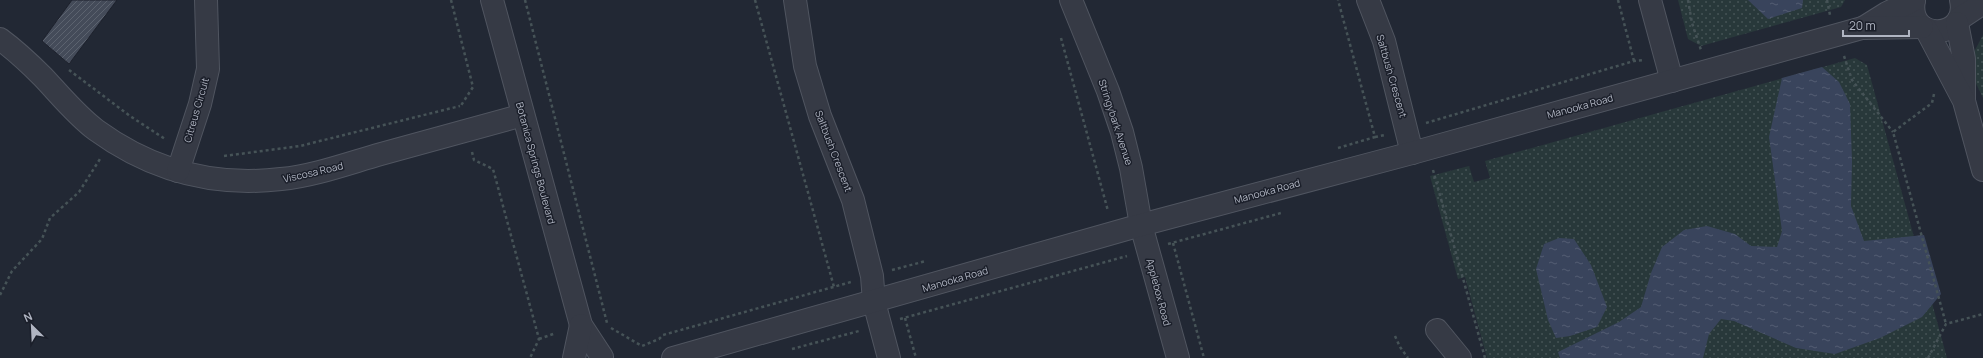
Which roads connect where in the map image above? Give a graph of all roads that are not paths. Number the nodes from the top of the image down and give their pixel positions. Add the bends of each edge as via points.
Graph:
1 (206, 0) edge
2 (492, 0) edge
3 (795, 0) edge
4 (1071, 0) edge
5 (1368, 0) edge
6 (1650, 0) edge
7 (1914, 0) edge
8 (1983, 3) edge
9 (1959, 14) edge
10 (1862, 28) junction
11 (1924, 28) junction
12 (0, 39) edge
13 (1672, 81) junction
14 (1964, 101) junction
15 (524, 115) junction
16 (1412, 153) junction
17 (1983, 170) edge
18 (178, 171) junction
19 (1141, 225) junction
20 (874, 302) junction
21 (580, 325) junction
22 (1437, 330) dead end
23 (605, 357) edge
24 (574, 358) edge
25 (580, 358) edge
26 (673, 358) edge
27 (889, 358) edge
28 (1178, 358) edge
29 (1460, 358) edge

1 - 18 street, Citreus Circuit via 208,69 200,104
2 - 15 street, Botanica Springs Boulevard
3 - 20 street, Saltbush Crescent via 805,66 820,116 853,200 872,276
4 - 19 street, Stringybark Avenue via 1108,91 1131,168
5 - 16 street, Saltbush Crescent via 1384,41
6 - 13 street
7 - 10 street, Manooka Road
7 - 11 street via 1914,15
8 - 9 street, Manooka Road
9 - 11 street, Manooka Road via 1942,31 1934,32
9 - 14 street via 1964,59
10 - 11 street, Manooka Road
10 - 13 street, Manooka Road
11 - 14 street
12 - 18 street, Viscosa Road via 95,129 125,149 160,166
13 - 16 street, Manooka Road
14 - 17 street
15 - 18 street, Viscosa Road via 282,179 244,181 200,177
15 - 21 street, Botanica Springs Boulevard
16 - 19 street, Manooka Road
19 - 20 street, Manooka Road
19 - 28 street, Applebox Road
20 - 26 street, Manooka Road
20 - 27 street, Saltbush Crescent
21 - 23 street, Botanica Springs Boulevard
21 - 24 street, Botanica Springs Boulevard
22 - 29 street
23 - 25 street via 589,355

